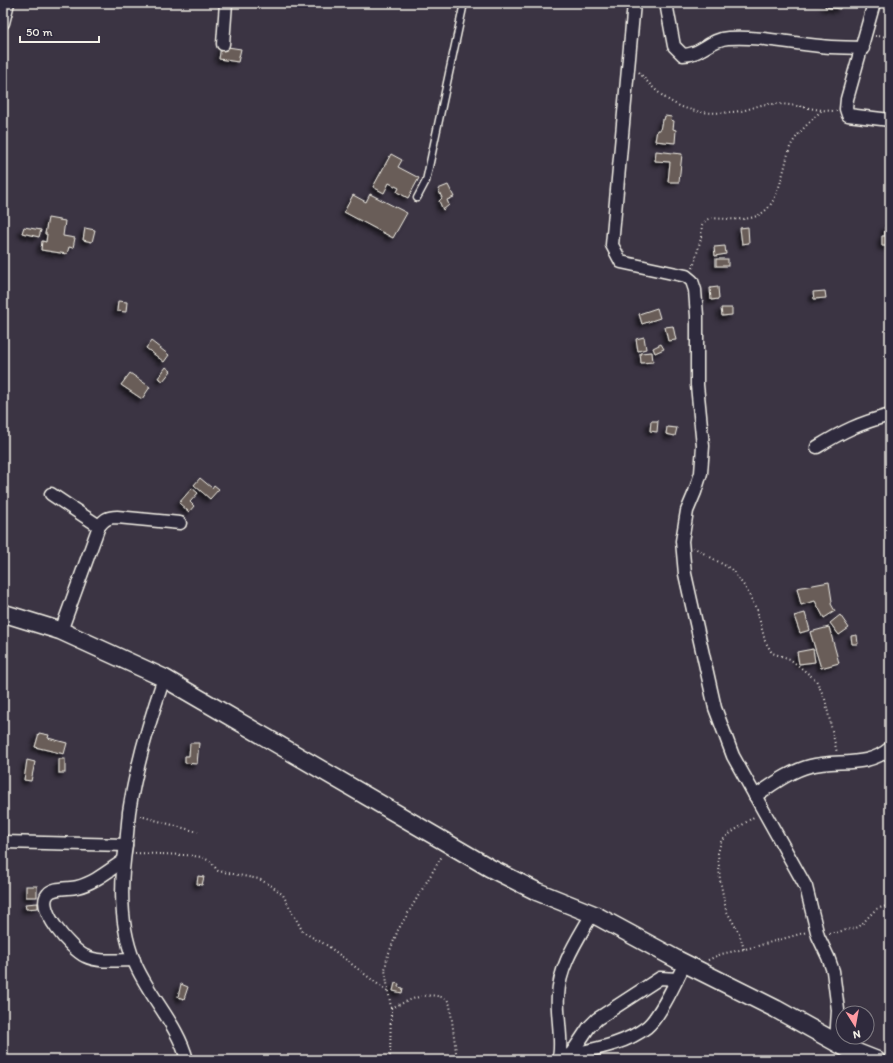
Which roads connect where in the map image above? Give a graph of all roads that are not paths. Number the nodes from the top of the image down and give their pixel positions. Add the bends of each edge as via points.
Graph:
1 (8, 3) edge
2 (226, 3) edge
3 (464, 3) edge
4 (634, 3) edge
5 (666, 3) edge
6 (874, 3) edge
7 (3, 22) edge
8 (223, 44) dead end
9 (863, 48) junction
10 (890, 120) edge
11 (417, 198) dead end
12 (890, 415) edge
13 (818, 447) dead end
14 (51, 494) dead end
15 (180, 523) dead end
16 (99, 526) junction
17 (3, 612) edge
18 (61, 631) junction
19 (164, 678) junction
20 (890, 748) edge
21 (755, 796) junction
22 (3, 842) edge
23 (124, 853) junction
24 (592, 914) junction
25 (134, 960) junction
26 (690, 966) junction
27 (677, 979) junction
28 (844, 1050) edge
29 (563, 1057) edge
30 (187, 1060) edge
31 (876, 1060) edge

1 - 7 street
2 - 8 street
3 - 11 lane via 426,181
4 - 21 street via 612,245 621,262 690,278 694,290 697,316 697,385 703,446 701,473 687,511 682,541 686,574 715,708 733,756
5 - 9 street via 674,46 683,55 691,55 713,41 734,38
6 - 9 street
9 - 10 street via 847,100 846,112 848,115
12 - 13 street via 846,430
14 - 16 street
15 - 16 street via 117,516 109,517
16 - 18 street
17 - 18 street
18 - 19 street
19 - 23 street via 143,744 129,812
19 - 24 street via 490,868 538,892
20 - 21 street via 884,754 871,759 808,766
21 - 28 street via 806,887 817,933 833,972
22 - 23 street
23 - 25 street via 124,921
23 - 25 street via 98,878 82,886 48,893 46,906 60,934 85,956 112,961
24 - 26 street
24 - 29 street via 571,952 560,979 558,996
25 - 30 street via 173,1028
26 - 27 street
26 - 28 street via 776,1009
27 - 29 street via 660,978 602,1016 588,1027
27 - 29 street via 658,1014 647,1027 627,1038
28 - 31 street

